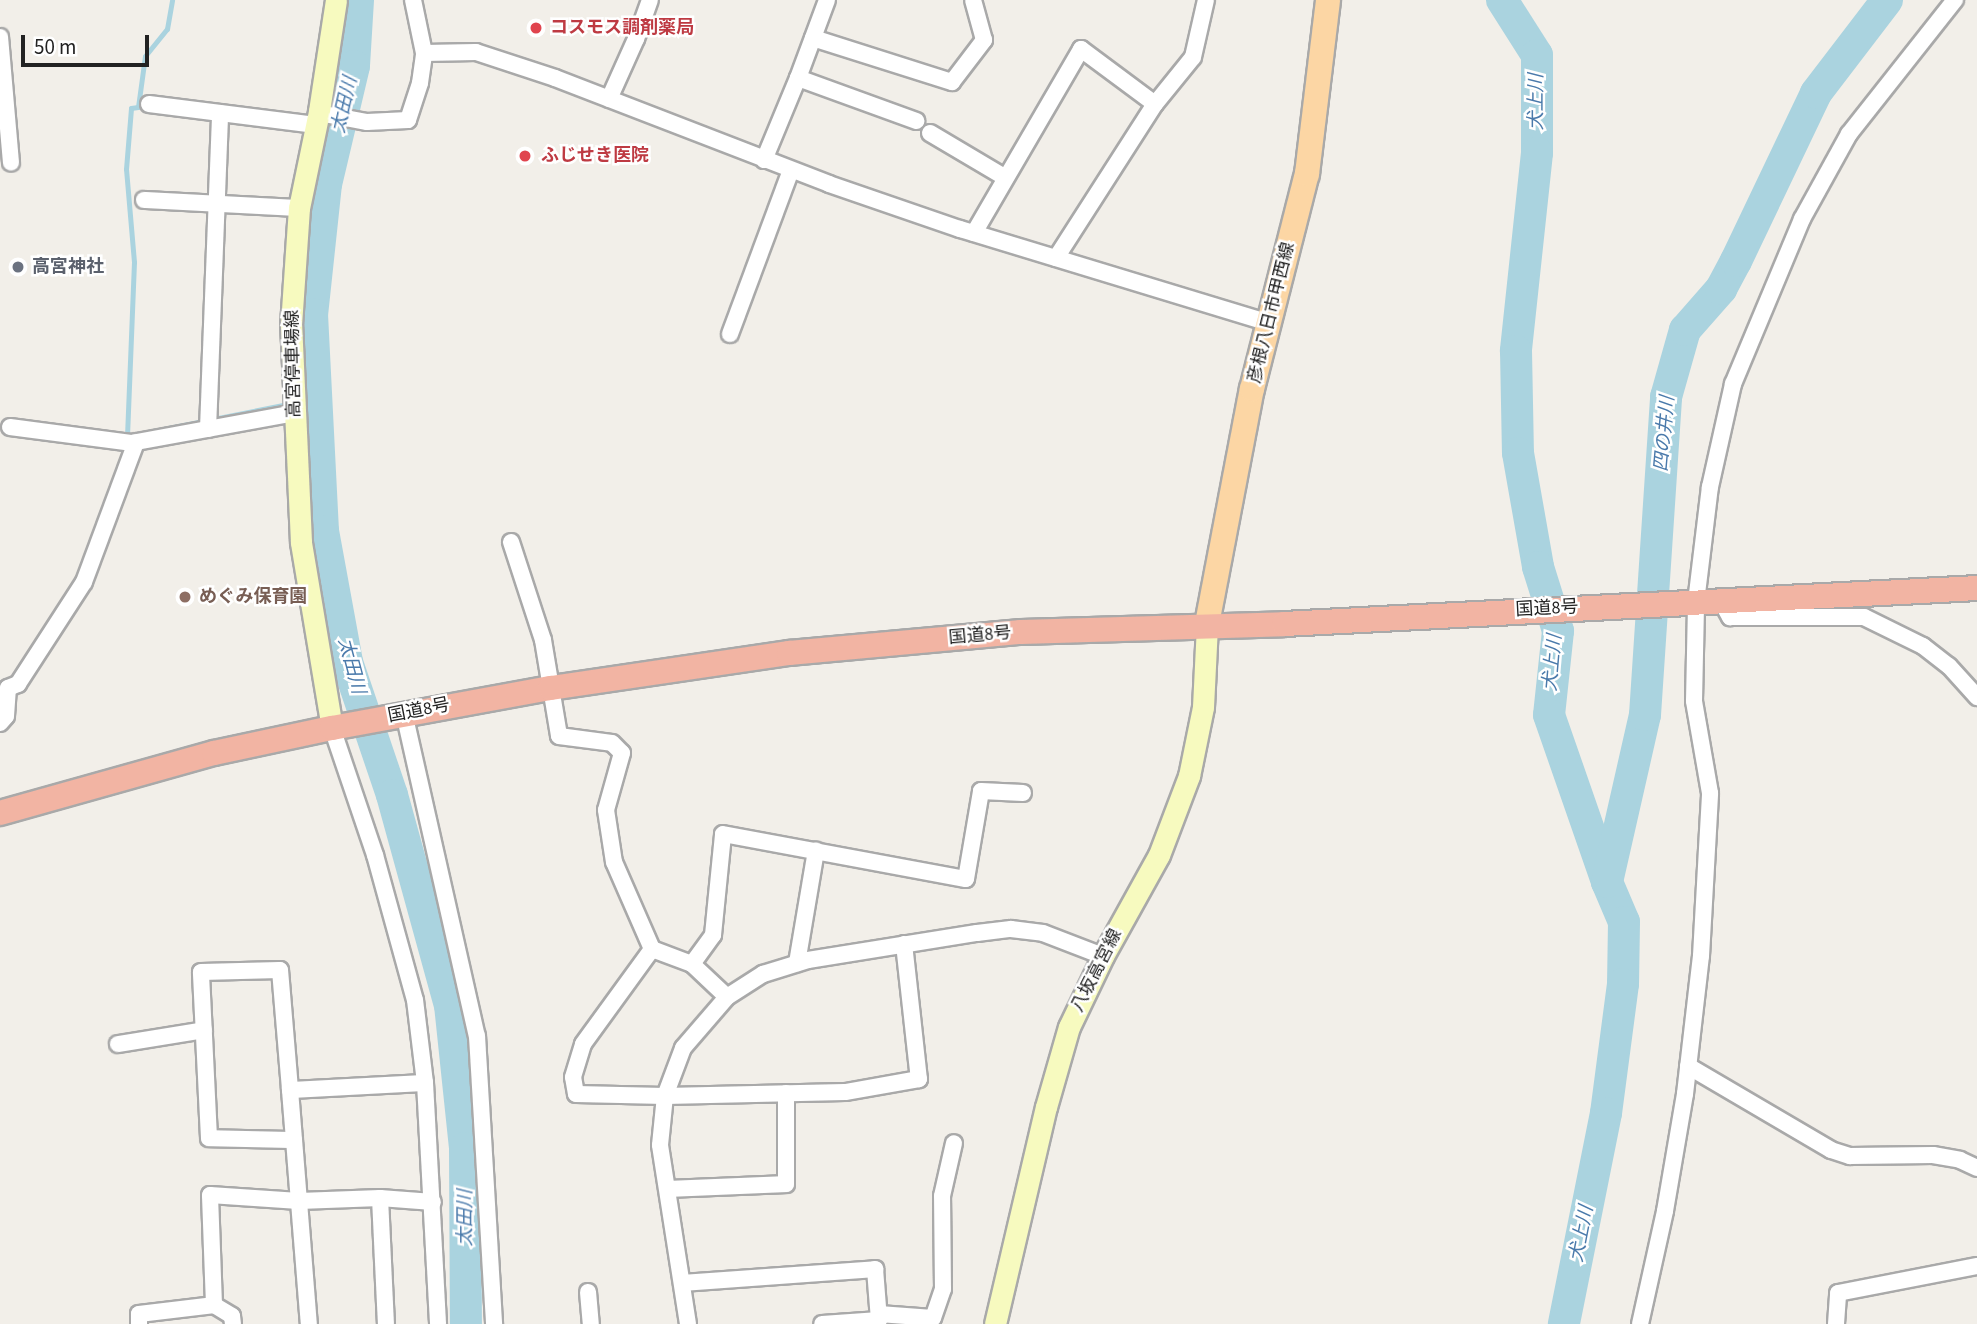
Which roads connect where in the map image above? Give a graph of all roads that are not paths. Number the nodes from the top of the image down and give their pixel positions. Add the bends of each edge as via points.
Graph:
1 (336, 0) edge
2 (414, 0) edge
3 (650, 0) edge
4 (827, 0) edge
5 (973, 0) edge
6 (1206, 0) edge
7 (1955, 0) edge
8 (1324, 1) edge
9 (0, 37) edge
10 (813, 38) junction
11 (424, 53) junction
12 (798, 78) junction
13 (608, 99) junction
14 (149, 104) dead end
15 (1155, 104) junction
16 (220, 113) junction
17 (320, 117) junction
18 (916, 121) dead end
19 (930, 133) dead end
20 (764, 160) junction
21 (11, 163) dead end
22 (792, 170) junction
23 (1006, 178) junction
24 (144, 200) dead end
25 (217, 203) junction
26 (299, 208) junction
27 (974, 233) junction
28 (1056, 258) junction
29 (1270, 323) junction
30 (730, 334) dead end
31 (295, 413) junction
32 (10, 427) dead end
33 (208, 428) junction
34 (136, 442) junction
35 (511, 542) dead end
36 (1977, 588) edge
37 (1699, 601) junction
38 (1207, 624) junction
39 (551, 688) junction
40 (1977, 697) edge
41 (400, 714) junction
42 (0, 723) edge
43 (339, 727) junction
44 (1023, 793) dead end
45 (0, 813) edge
46 (816, 851) junction
47 (904, 944) junction
48 (652, 948) junction
49 (1103, 956) junction
50 (797, 963) junction
51 (691, 964) junction
52 (727, 997) junction
53 (204, 1030) junction
54 (118, 1044) dead end
55 (1688, 1066) junction
56 (425, 1083) junction
57 (290, 1090) junction
58 (786, 1093) junction
59 (665, 1096) junction
60 (294, 1140) junction
61 (954, 1143) dead end
62 (1977, 1168) edge
63 (668, 1189) junction
64 (380, 1198) junction
65 (299, 1201) junction
66 (433, 1202) junction
67 (1977, 1266) edge
68 (682, 1283) junction
69 (588, 1292) dead end
70 (214, 1305) junction
71 (879, 1314) junction
72 (139, 1324) edge
73 (233, 1324) edge
74 (310, 1324) edge
75 (386, 1324) edge
76 (438, 1324) edge
77 (494, 1324) edge
78 (592, 1324) edge
79 (688, 1324) edge
80 (822, 1324) edge
81 (995, 1324) edge
82 (1640, 1324) edge
83 (1836, 1324) edge

1 - 17 main road, 高宮停車場線
2 - 11 street
3 - 13 street
4 - 10 street
5 - 10 street via 984,40 952,82
6 - 15 street via 1193,57
7 - 37 street via 1849,134 1802,219 1768,295 1733,384 1710,487
8 - 29 main road, 彦根八日市甲西線 via 1307,174
9 - 21 street
10 - 12 street
11 - 13 street via 476,52
11 - 17 street via 408,120
12 - 18 street
12 - 20 street
13 - 20 street
14 - 16 street
15 - 23 street via 1081,49
15 - 28 street
16 - 17 street
16 - 25 street
17 - 26 main road, 高宮停車場線
19 - 23 street
20 - 22 street
22 - 27 street
22 - 30 street
23 - 27 street
24 - 25 street
25 - 26 street
25 - 33 street
26 - 31 main road, 高宮停車場線 via 291,325
27 - 28 street
28 - 29 street
29 - 38 main road, 彦根八日市甲西線 via 1252,389
31 - 33 street
31 - 43 main road, 高宮停車場線 via 301,542
32 - 34 street
33 - 34 street
34 - 42 street via 84,582 18,684 8,688 6,716
35 - 39 street via 542,640
36 - 37 highway, 国道8号
37 - 38 highway, 国道8号 via 1284,624
37 - 40 street via 1730,617 1864,617 1923,646
37 - 55 street via 1695,701 1710,793 1701,956
38 - 39 highway, 国道8号 via 1021,632 789,653
38 - 49 main road, 八坂高宮線 via 1203,707 1189,776 1159,855
39 - 41 highway, 国道8号
39 - 48 street via 559,736 612,743 622,753 606,810 614,862
41 - 43 highway, 国道8号
41 - 77 street via 477,1036
43 - 45 highway, 国道8号 via 214,753
43 - 56 street via 415,999
44 - 46 street via 981,791 966,879
46 - 50 street
46 - 51 street via 723,834 713,935
47 - 49 street via 1011,929 1043,933
47 - 50 street
47 - 58 street via 919,1079 845,1092
48 - 51 street
48 - 59 street via 583,1044 573,1077 576,1094
49 - 81 main road, 八坂高宮線 via 1069,1027
50 - 52 street via 762,974
51 - 52 street
52 - 59 street via 683,1048
53 - 54 street
53 - 57 street via 201,972 280,970
53 - 60 street via 209,1138
55 - 62 street via 1831,1150 1850,1156 1933,1155
55 - 82 street via 1665,1211
56 - 57 street
56 - 66 street
57 - 60 street
58 - 59 street
58 - 63 street via 786,1184
59 - 63 street via 660,1145
60 - 65 street
61 - 71 street via 942,1196 943,1289 933,1318
63 - 68 street
64 - 65 street
64 - 66 street
64 - 75 street
65 - 70 street via 210,1195
65 - 74 street
66 - 76 street
67 - 83 street via 1838,1293
68 - 71 street via 875,1269
68 - 79 street
69 - 78 street
70 - 72 street via 139,1314
70 - 73 street via 232,1316
71 - 80 street via 879,1320

